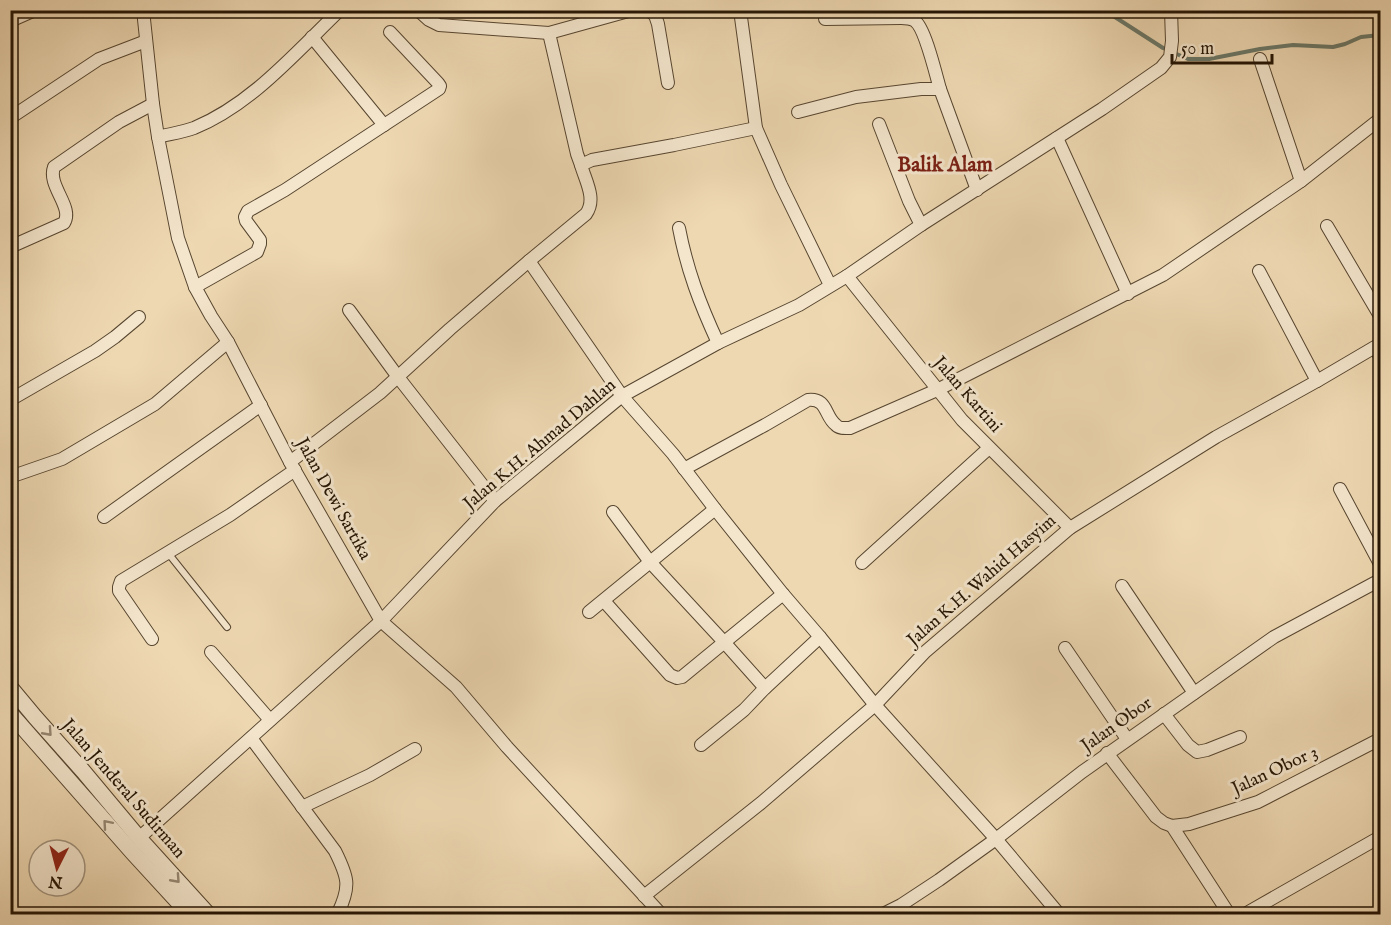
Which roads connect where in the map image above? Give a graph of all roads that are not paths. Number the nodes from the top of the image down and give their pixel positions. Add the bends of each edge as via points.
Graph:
1 (35, 10) edge
2 (143, 10) edge
3 (340, 10) edge
4 (418, 10) edge
5 (632, 10) edge
6 (648, 10) edge
7 (740, 10) edge
8 (1171, 10) edge
9 (825, 19) dead end
10 (10, 21) edge
11 (390, 32) dead end
12 (549, 33) junction
13 (312, 37) junction
14 (146, 41) junction
15 (1260, 59) dead end
16 (668, 83) dead end
17 (940, 89) junction
18 (153, 104) junction
19 (798, 112) dead end
20 (10, 118) edge
21 (1380, 119) edge
22 (879, 124) dead end
23 (384, 126) junction
24 (756, 128) junction
25 (158, 137) junction
26 (1058, 138) junction
27 (581, 165) junction
28 (1301, 181) junction
29 (977, 190) junction
30 (921, 225) junction
31 (1327, 226) dead end
32 (679, 228) dead end
33 (10, 247) edge
34 (529, 261) junction
35 (1259, 271) dead end
36 (847, 276) junction
37 (830, 285) junction
38 (195, 287) junction
39 (1128, 294) junction
40 (349, 310) dead end
41 (1380, 316) edge
42 (139, 317) dead end
43 (228, 342) junction
44 (718, 343) junction
45 (1376, 346) edge
46 (1380, 364) edge
47 (398, 377) junction
48 (1317, 381) junction
49 (937, 390) junction
50 (622, 396) junction
51 (10, 400) edge
52 (261, 405) junction
53 (989, 448) junction
54 (293, 466) junction
55 (684, 469) junction
56 (10, 477) edge
57 (1340, 489) dead end
58 (495, 501) junction
59 (715, 509) junction
60 (613, 512) dead end
61 (104, 517) dead end
62 (1070, 528) junction
63 (167, 552) junction
64 (650, 562) junction
65 (862, 563) dead end
66 (1380, 564) edge
67 (1380, 580) edge
68 (1122, 586) dead end
69 (783, 594) junction
70 (604, 601) junction
71 (589, 612) dead end
72 (381, 621) junction
73 (227, 627) dead end
74 (820, 637) junction
75 (152, 639) dead end
76 (724, 642) junction
77 (1065, 648) dead end
78 (211, 652) dead end
79 (10, 687) edge
80 (765, 688) junction
81 (1194, 693) junction
82 (875, 705) junction
83 (10, 713) edge
84 (1164, 714) junction
85 (270, 720) junction
86 (1239, 737) dead end
87 (251, 738) junction
88 (1127, 739) junction
89 (1380, 739) edge
90 (701, 745) dead end
91 (416, 749) dead end
92 (1107, 753) junction
93 (302, 807) junction
94 (1172, 826) junction
95 (1380, 837) edge
96 (139, 838) junction
97 (996, 839) junction
98 (644, 896) junction
99 (338, 913) edge
100 (189, 915) edge
101 (208, 915) edge
102 (661, 915) edge
103 (883, 915) edge
104 (1059, 915) edge
105 (1229, 915) edge
106 (1245, 915) edge

1 - 10 street
2 - 14 street, Jalan Dewi Sartika
3 - 13 street
4 - 12 street via 439,25
5 - 12 street
6 - 16 street via 658,24
7 - 24 street
8 - 26 street, Jalan K.H. Ahmad Dahlan via 1173,41 1170,57 1161,68
9 - 17 street via 915,21 926,42
11 - 23 street via 440,86
12 - 27 street
13 - 23 street
13 - 25 street via 243,99 192,128
14 - 18 street, Jalan Dewi Sartika
14 - 20 street via 99,59
15 - 28 street
17 - 19 street via 856,98
17 - 29 street
18 - 25 street, Jalan Dewi Sartika
18 - 33 street via 119,122 54,167 54,184 67,212 66,220
21 - 28 street
22 - 30 street
23 - 38 street via 248,212 245,217 260,240 257,252
24 - 27 street
24 - 37 street
25 - 38 street, Jalan Dewi Sartika via 178,238
26 - 29 street, Jalan K.H. Ahmad Dahlan
26 - 39 street
27 - 34 street via 590,195 589,210
28 - 39 street via 1163,275
29 - 30 street, Jalan K.H. Ahmad Dahlan
30 - 36 street, Jalan K.H. Ahmad Dahlan
31 - 41 street
32 - 44 street via 685,260
34 - 47 street
34 - 50 street
35 - 48 street
36 - 37 street, Jalan K.H. Ahmad Dahlan
36 - 49 street, Jalan Kartini
37 - 44 street, Jalan K.H. Ahmad Dahlan via 799,305
38 - 43 street, Jalan Dewi Sartika
39 - 49 street
40 - 47 street
42 - 51 street via 95,351
43 - 52 street, Jalan Dewi Sartika
43 - 56 street via 155,404 62,459
44 - 50 street, Jalan K.H. Ahmad Dahlan
45 - 46 lane
45 - 48 street, Jalan K.H. Wahid Hasyim
47 - 54 street
47 - 58 street
48 - 62 street, Jalan K.H. Wahid Hasyim via 1216,437
49 - 53 street, Jalan Kartini
49 - 55 street via 850,428 835,425 820,402 808,400
50 - 55 street
50 - 58 street, Jalan K.H. Ahmad Dahlan
52 - 54 street, Jalan Dewi Sartika
52 - 61 street
53 - 62 street, Jalan Kartini
53 - 65 street
54 - 63 street via 230,515
54 - 72 street, Jalan Dewi Sartika
55 - 59 street
57 - 66 street
58 - 72 street, Jalan K.H. Ahmad Dahlan
59 - 64 street
59 - 69 street
60 - 64 street
62 - 82 street, Jalan K.H. Wahid Hasyim via 925,652
63 - 73 lane
63 - 75 street via 121,581 119,587
64 - 70 street
64 - 76 street
67 - 81 street, Jalan Obor via 1274,637
68 - 81 street
69 - 74 street
69 - 76 street
70 - 71 street
70 - 76 street via 674,678 682,677
72 - 85 street, Jalan K.H. Ahmad Dahlan
72 - 98 street, Jalan Dewi Sartika via 456,687
74 - 80 street
74 - 82 street
76 - 80 street
77 - 88 street
78 - 85 street
79 -> 96 street, Jalan Jenderal Sudirman
80 - 90 street
81 - 84 street, Jalan Obor
82 - 97 street
82 - 98 street, Jalan K.H. Wahid Hasyim via 762,803
100 -> 83 street, Jalan Jenderal Sudirman
84 - 86 street via 1197,752
84 - 88 street, Jalan Obor
85 - 87 street, Jalan K.H. Ahmad Dahlan
87 - 93 street
87 - 96 street, Jalan K.H. Ahmad Dahlan
88 - 92 street, Jalan Obor
89 - 94 street, Jalan Obor 3 via 1258,802
91 - 93 street
92 - 94 street via 1156,818
92 - 97 street, Jalan Obor
93 - 99 street via 345,870 346,894
94 - 105 street
95 - 106 street
96 -> 101 street, Jalan Jenderal Sudirman
97 - 103 street, Jalan Obor
97 - 104 street
98 - 102 street, Jalan Dewi Sartika

